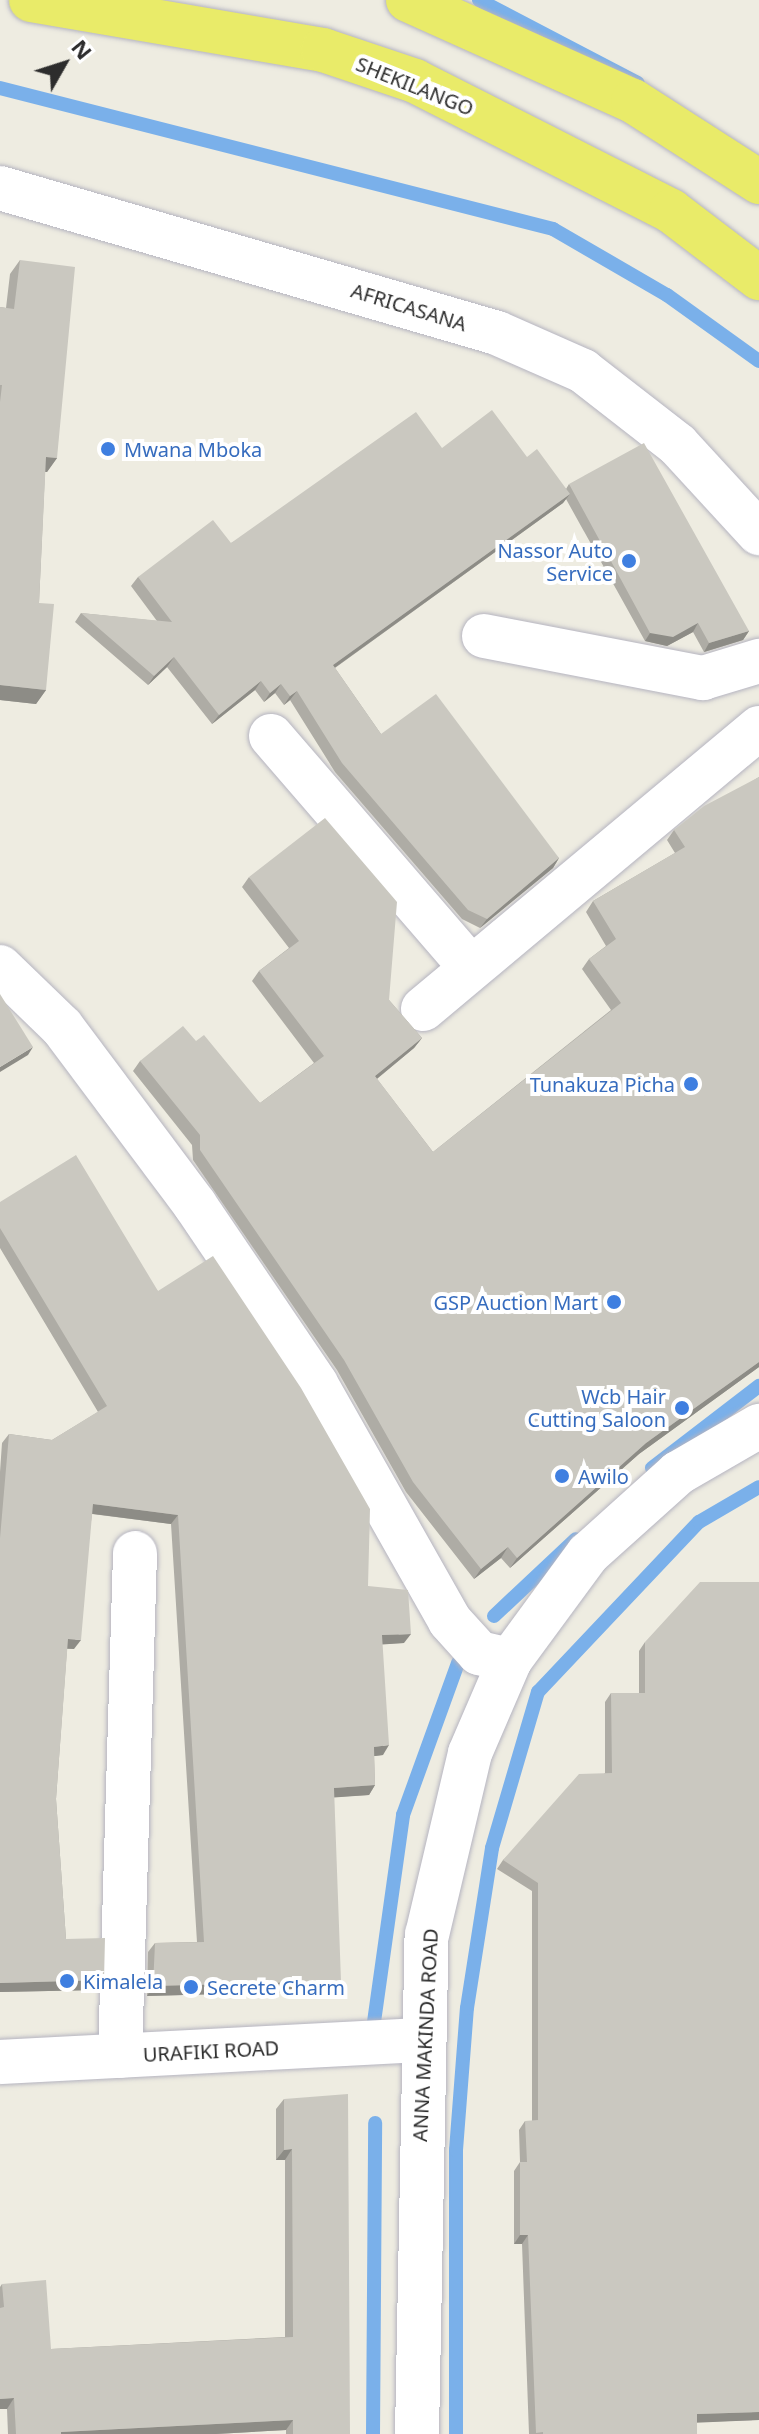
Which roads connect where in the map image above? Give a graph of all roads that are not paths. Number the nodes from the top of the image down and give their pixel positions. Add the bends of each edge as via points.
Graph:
1 (31, 0) edge
2 (429, 3) edge
3 (759, 182) edge
4 (0, 188) edge
5 (759, 278) edge
6 (759, 533) edge
7 (484, 636) dead end
8 (759, 661) edge
9 (759, 728) edge
10 (271, 736) dead end
11 (0, 967) edge
12 (471, 968) junction
13 (423, 1009) dead end
14 (759, 1426) edge
15 (135, 1553) dead end
16 (510, 1660) junction
17 (422, 2040) junction
18 (120, 2056) junction
19 (0, 2062) edge
20 (417, 2434) edge

1 - 5 main road, SHEKILANGO via 323,50 415,81 671,211
2 - 3 main road via 633,101
4 - 6 street, AFRICASANA via 497,333 583,371 678,445
7 - 8 street via 703,678
9 - 12 street
10 - 12 street
11 - 16 street via 62,1027 195,1205 316,1384 450,1621 479,1653
12 - 13 street
14 - 16 street, ANNA MAKINDA ROAD via 678,1473 588,1554
15 - 18 street
16 - 17 street, ANNA MAKINDA ROAD via 470,1753 446,1838 427,1935
17 - 18 street, URAFIKI ROAD
17 - 20 street, ANNA MAKINDA ROAD
18 - 19 street, URAFIKI ROAD

